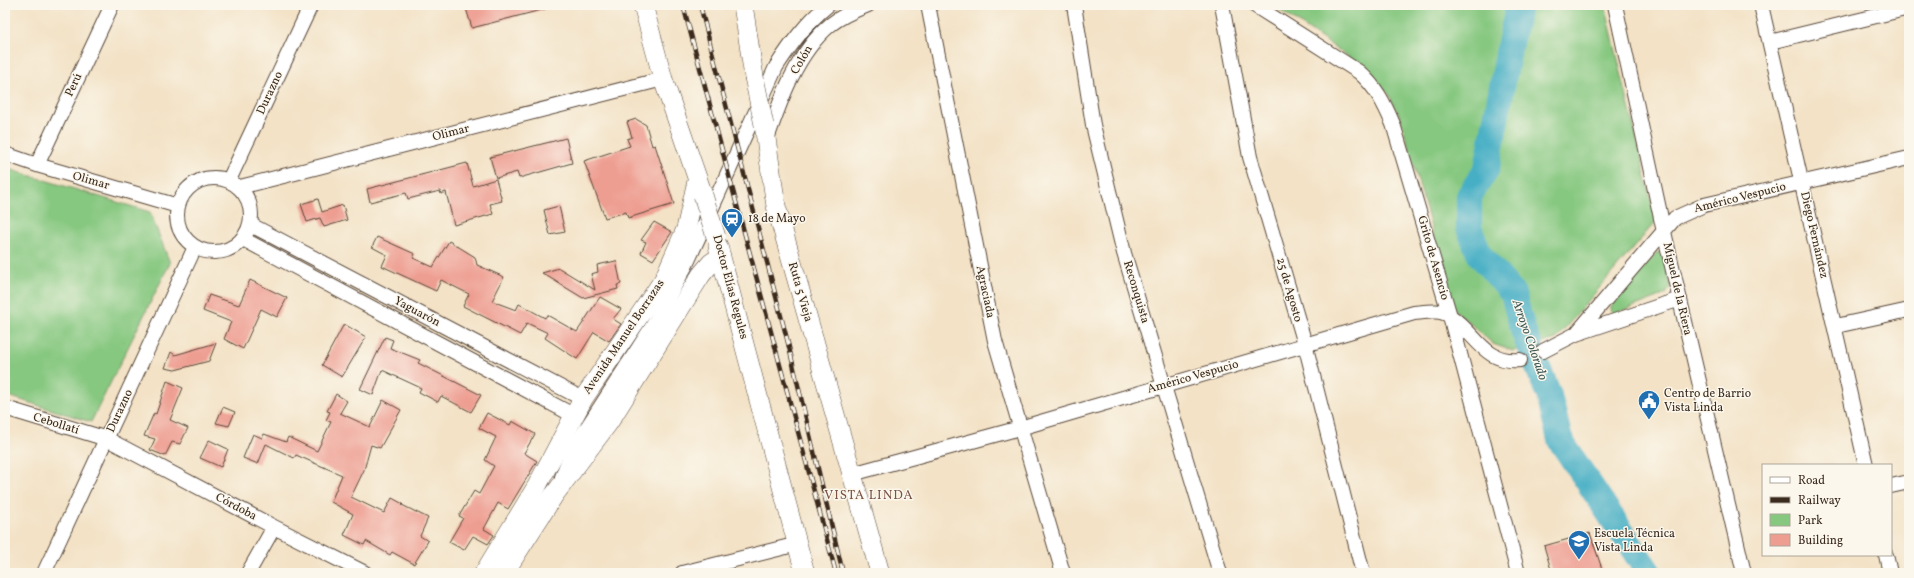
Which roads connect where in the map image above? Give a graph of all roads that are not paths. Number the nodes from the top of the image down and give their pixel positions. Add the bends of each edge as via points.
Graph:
1 (112, 5) edge
2 (310, 5) edge
3 (643, 5) edge
4 (743, 5) edge
5 (828, 5) edge
6 (868, 5) edge
7 (928, 5) edge
8 (1074, 5) edge
9 (1222, 5) edge
10 (1254, 5) edge
11 (1615, 5) edge
12 (1761, 5) edge
13 (1909, 8) edge
14 (1770, 42) junction
15 (663, 79) junction
16 (765, 133) junction
17 (736, 153) joint
18 (5, 154) edge
19 (1909, 158) edge
20 (36, 165) junction
21 (1802, 183) junction
22 (234, 184) junction
23 (700, 188) junction
24 (178, 206) junction
25 (251, 225) junction
26 (1664, 232) junction
27 (243, 239) junction
28 (195, 248) junction
29 (721, 256) junction
30 (1680, 299) junction
31 (1909, 310) edge
32 (1450, 316) junction
33 (1836, 326) junction
34 (1576, 334) junction
35 (1305, 344) junction
36 (1543, 351) dead end
37 (1520, 360) dead end
38 (1164, 385) junction
39 (578, 407) junction
40 (5, 408) edge
41 (1020, 428) junction
42 (107, 439) junction
43 (573, 448) junction
44 (1866, 464) edge
45 (852, 474) junction
46 (1909, 482) edge
47 (537, 486) junction
48 (1892, 486) edge
49 (554, 495) junction
50 (274, 527) junction
51 (798, 544) junction
52 (1886, 556) edge
53 (44, 573) edge
54 (248, 573) edge
55 (366, 573) edge
56 (484, 573) edge
57 (504, 573) edge
58 (682, 573) edge
59 (805, 573) edge
60 (880, 573) edge
61 (1063, 573) edge
62 (1220, 573) edge
63 (1362, 573) edge
64 (1518, 573) edge
65 (1744, 573) edge
66 (1890, 573) edge

1 - 20 street, Perú
2 - 22 street, Durazno
3 - 15 street, Doctor Elías Regules
4 - 16 street, Ruta 5 Vieja, bridge
5 - 17 street, Colón via 795,38 776,67
6 - 16 street, Colón via 831,24 810,44
7 - 41 street, Agraciada via 995,341
8 - 38 street, Reconquista via 1093,125 1124,253
9 - 35 street, 25 de Agosto via 1250,157
10 - 32 street, Grito de Asencio via 1359,72 1383,99 1393,124
11 - 26 street, Miguel de la Riera
12 - 14 street, Diego Fernández
13 - 14 street
14 - 21 street, Diego Fernández
15 - 22 street, Olimar
15 - 23 street, Doctor Elías Regules
16 - 45 street, Ruta 5 Vieja via 776,206
17 - 43 street, Avenida Manuel Borrazas via 685,267 656,320
18 - 20 street, Olimar
19 - 21 street, Américo Vespucio
20 - 24 street, Olimar
21 - 26 street, Américo Vespucio via 1704,205 1675,218
21 - 33 street, Diego Fernández
22 - 24 street via 216,178 204,179 192,185 183,194
22 - 25 street via 248,198 252,211
23 - 29 street, Doctor Elías Regules, bridge
23 - 39 street, Avenida Manuel Borrazas via 686,229 664,279
24 - 28 street via 177,222 183,237
25 - 27 street
25 - 39 street, Yaguarón
26 - 30 street, Miguel de la Riera
26 - 34 street, Américo Vespucio
27 - 28 street via 229,250 212,253
27 - 39 street, Yaguarón
28 - 42 street, Durazno
29 - 49 street, Avenida Manuel Borrazas via 701,275 609,422
29 - 51 street, Doctor Elías Regules
30 - 34 street, Américo Vespucio
30 - 65 street, Miguel de la Riera
31 - 33 street
32 - 35 street, Américo Vespucio via 1435,311 1414,313
32 - 37 street, Américo Vespucio via 1496,358 1509,362
32 - 64 street, Grito de Asencio
33 - 44 street, Diego Fernández
34 - 36 street, Américo Vespucio
35 - 38 street, Américo Vespucio
35 - 63 street, 25 de Agosto
38 - 41 street, Américo Vespucio
38 - 62 street, Reconquista
39 - 47 street, Avenida Manuel Borrazas
40 - 42 street, Cebollatí
41 - 45 street, Américo Vespucio
41 - 61 street, Agraciada
42 - 50 street, Córdoba
42 - 53 street, Durazno
43 - 47 street, Avenida Manuel Borrazas
43 - 49 street, Avenida Manuel Borrazas
45 - 60 street, Ruta 5 Vieja
46 - 48 street
47 - 56 street, Avenida Manuel Borrazas
49 - 57 street, Avenida Manuel Borrazas
50 - 54 street
50 - 55 street, Córdoba
51 - 58 street
51 - 59 street, Doctor Elías Regules
52 - 66 street

